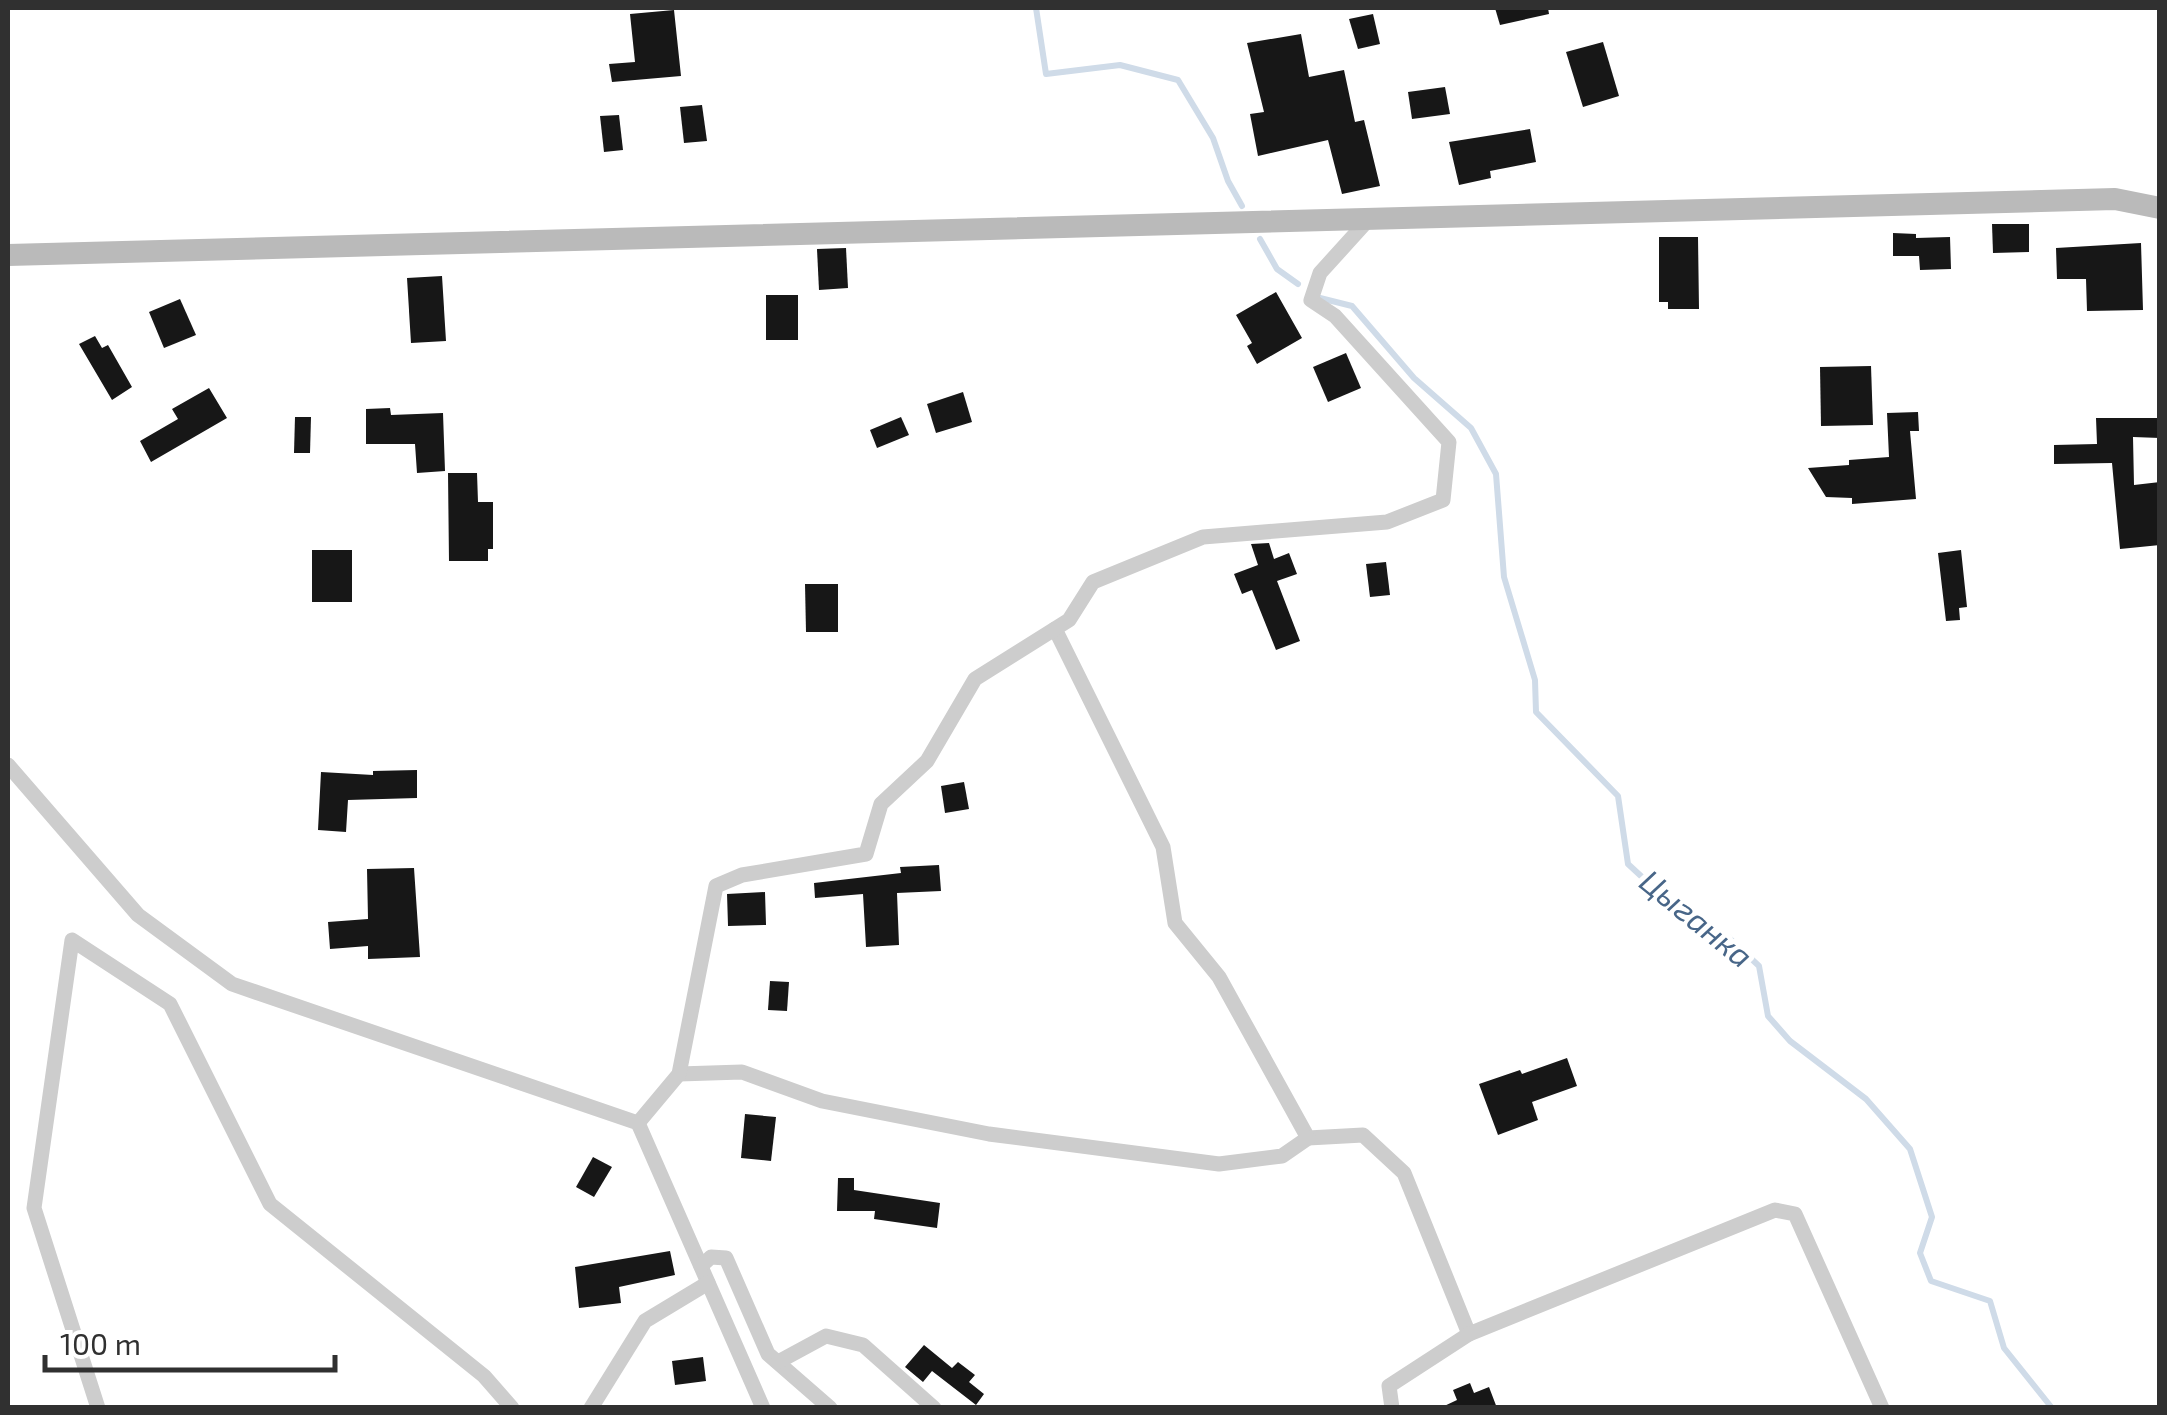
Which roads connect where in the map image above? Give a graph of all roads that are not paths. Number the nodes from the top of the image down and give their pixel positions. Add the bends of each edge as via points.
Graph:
1 (2160, 208) edge
2 (1368, 220) junction
3 (8, 255) edge
4 (1055, 629) junction
5 (8, 765) edge
6 (679, 1074) junction
7 (638, 1122) junction
8 (1308, 1138) junction
9 (701, 1266) junction
10 (708, 1283) junction
11 (1469, 1334) junction
12 (778, 1362) junction
13 (98, 1408) edge
14 (512, 1408) edge
15 (591, 1408) edge
16 (762, 1408) edge
17 (830, 1408) edge
18 (934, 1408) edge
19 (1392, 1408) edge
20 (1882, 1408) edge

1 - 2 street via 2115,199
2 - 3 street
2 - 4 street via 1320,273 1311,300 1334,316 1449,442 1443,500 1387,522 1204,537 1093,582 1069,620
4 - 6 street via 975,679 926,761 880,804 866,854 742,875 716,886
4 - 8 street via 1163,846 1174,923 1219,977
5 - 7 street via 138,915 232,984
6 - 7 street
6 - 8 street via 742,1072 822,1101 970,1130 1219,1164 1282,1156
7 - 9 street
8 - 11 street via 1364,1135 1404,1173
9 - 10 street
9 - 12 street via 712,1257 726,1258 768,1354
10 - 15 street via 645,1320
10 - 16 street
11 - 19 street via 1389,1386
11 - 20 street via 1775,1210 1795,1214
12 - 17 street
12 - 18 street via 826,1336 862,1345
13 - 14 street via 34,1208 72,940 170,1004 270,1204 484,1376

